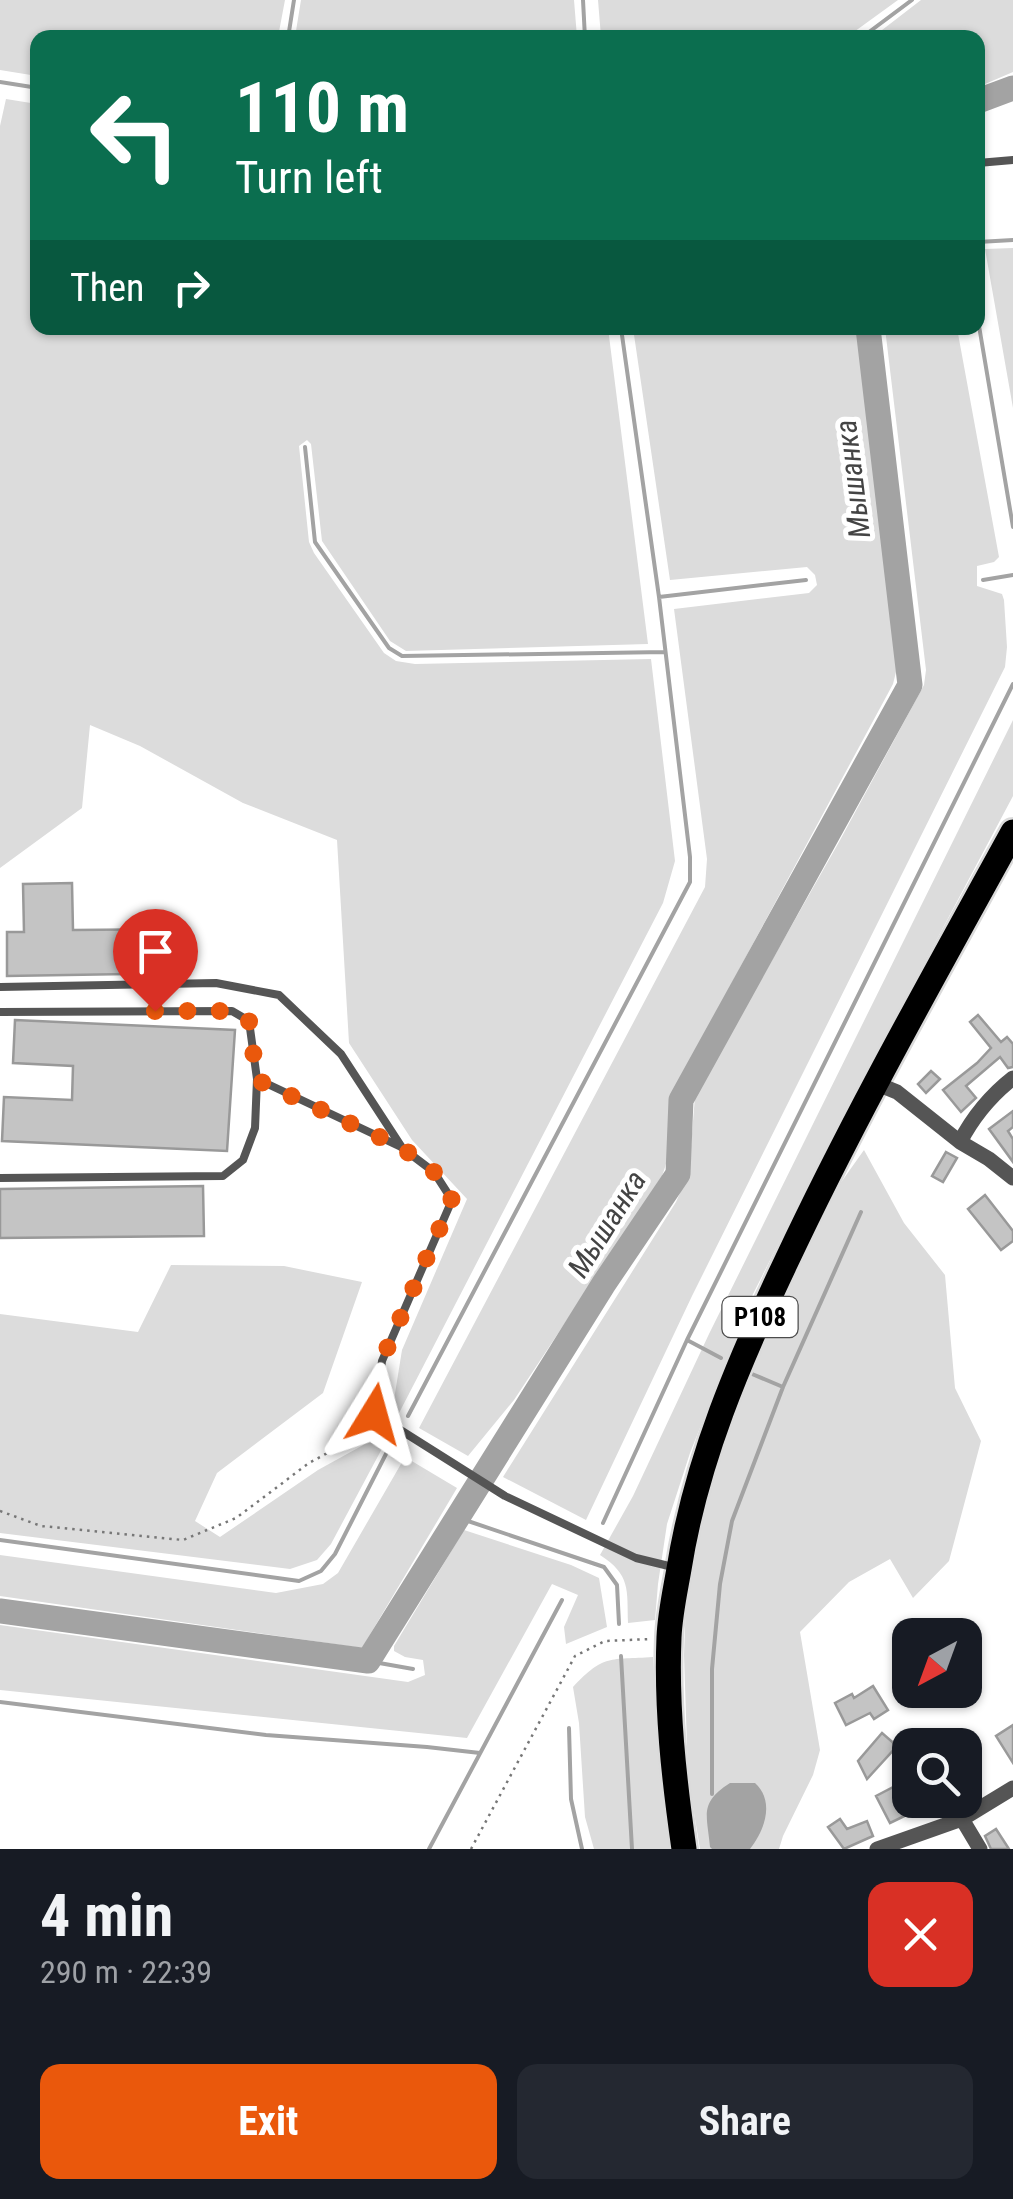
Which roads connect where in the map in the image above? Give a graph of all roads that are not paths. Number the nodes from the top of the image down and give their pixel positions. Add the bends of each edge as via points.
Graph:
1 (1013, 160) edge
2 (985, 162) edge
3 (1013, 832) edge
4 (0, 987) edge
5 (0, 1012) edge
6 (1013, 1078) edge
7 (257, 1080) junction
8 (875, 1083) junction
9 (960, 1142) junction
10 (401, 1147) junction
11 (0, 1178) edge
12 (1013, 1178) edge
13 (679, 1568) junction
14 (1013, 1788) edge
15 (962, 1819) junction
16 (684, 1849) edge
17 (877, 1849) edge
18 (980, 1849) edge

1 - 2 lane
3 - 8 main road, Р108
4 - 10 lane via 216,983 278,995 342,1054
5 - 7 lane via 232,1011 249,1021
6 - 9 street via 990,1096
7 - 10 lane
7 - 11 lane via 255,1128 243,1160 223,1176
8 - 9 street via 897,1092
8 - 13 main road, Р108 via 744,1351 702,1462
9 - 12 street
10 - 13 lane via 434,1172 452,1200 382,1360 374,1414 506,1496 636,1558
13 - 16 main road, Р108 via 668,1638
14 - 15 street
15 - 17 street
15 - 18 street

